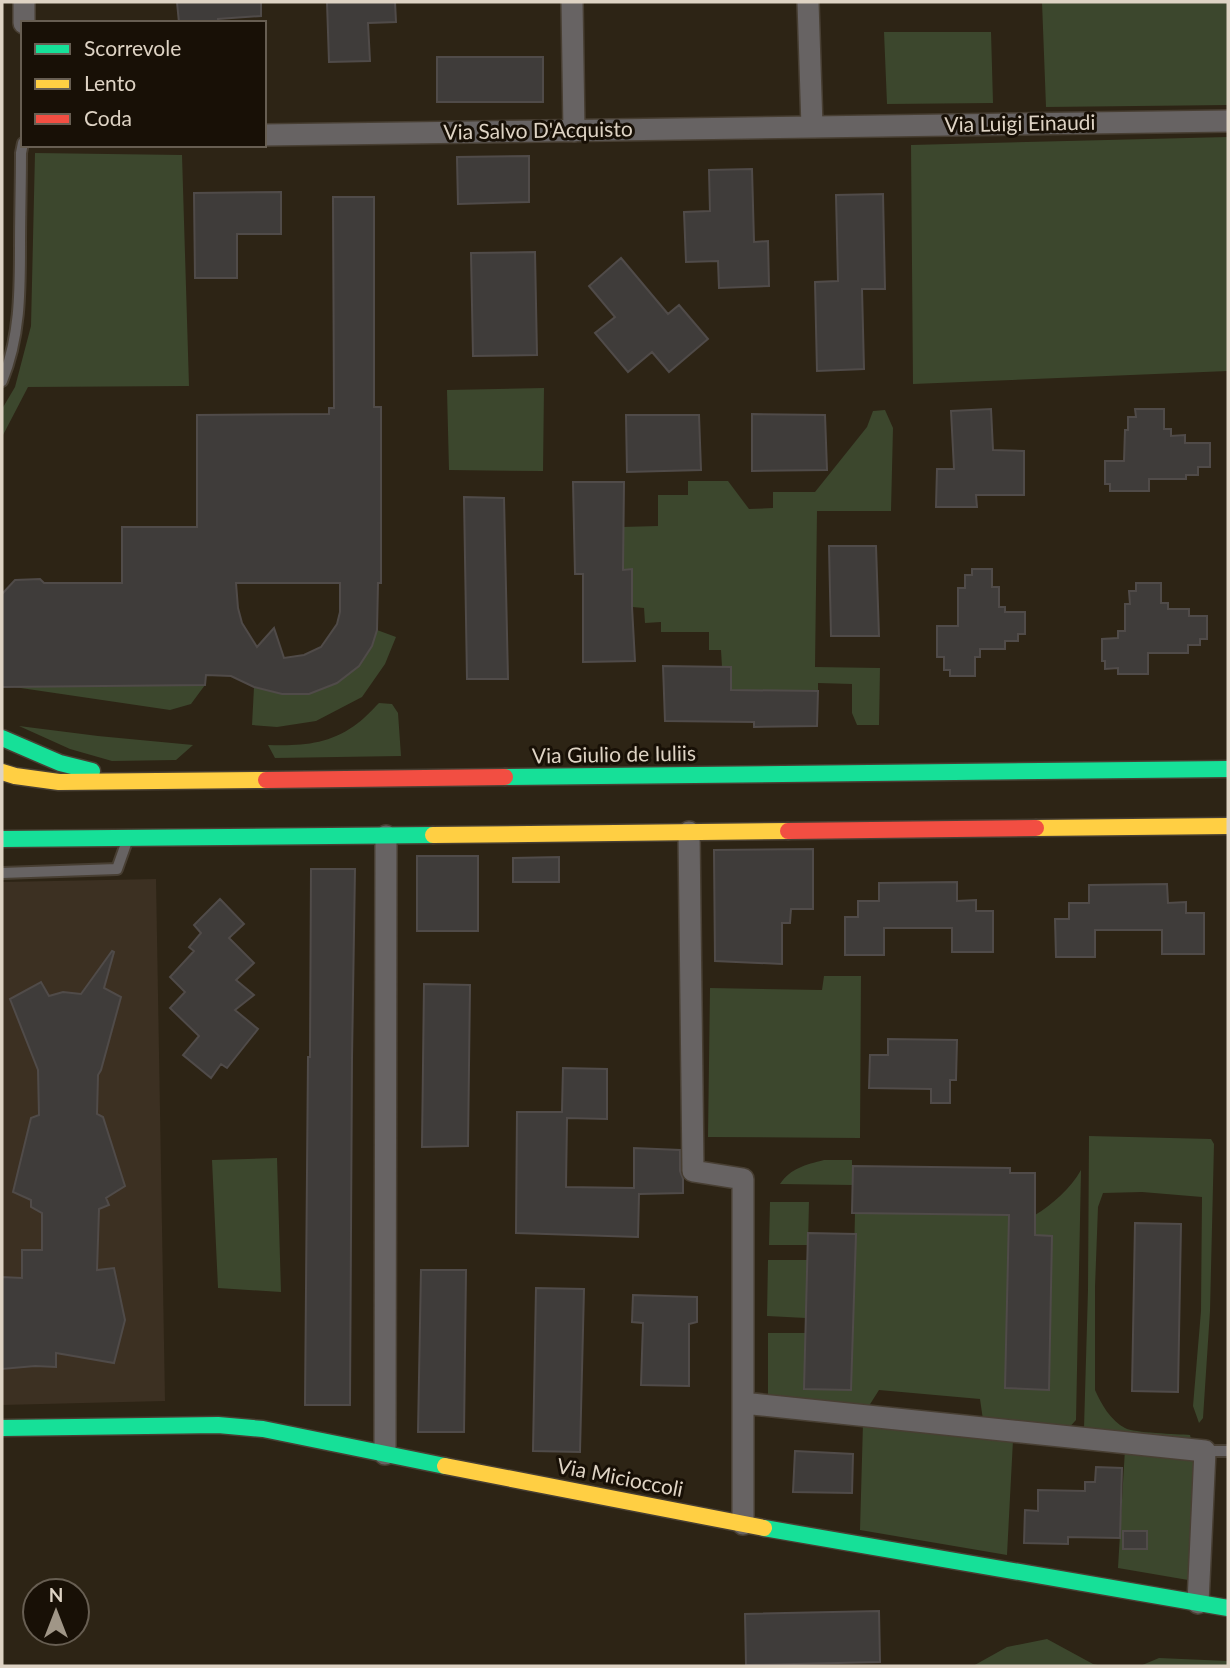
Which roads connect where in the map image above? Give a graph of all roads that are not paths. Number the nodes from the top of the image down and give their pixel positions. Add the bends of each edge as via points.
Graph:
1 (24, 2) edge
2 (572, 2) edge
3 (808, 2) edge
4 (24, 21) edge
5 (1228, 121) edge
6 (812, 127) junction
7 (574, 131) junction
8 (266, 135) edge
9 (22, 147) edge
10 (2, 381) edge
11 (2, 738) edge
12 (1228, 769) edge
13 (2, 772) edge
14 (134, 780) junction
15 (1228, 826) edge
16 (689, 832) junction
17 (386, 836) junction
18 (128, 839) junction
19 (6, 840) edge
20 (2, 873) edge
21 (743, 1403) junction
22 (2, 1428) edge
23 (1205, 1451) junction
24 (1228, 1451) edge
25 (385, 1454) junction
26 (743, 1524) junction
27 (1198, 1603) junction
28 (1228, 1608) edge

1 - 4 street
2 - 7 street
3 - 6 street
5 - 6 street, Via Luigi Einaudi
6 - 7 street, Via Salvo D'Acquisto
7 - 8 street, Via Salvo D'Acquisto
9 - 10 lane via 20,301
11 - 14 main road via 60,763
12 - 14 main road, Via Giulio de Iuliis
13 - 14 main road, Via Giulio de Iuliis via 59,782
15 - 16 main road
16 - 17 main road
16 - 21 street via 693,1171 743,1179
17 - 18 main road
17 - 25 street
18 - 19 main road
18 - 20 lane via 117,869
21 - 23 street
21 - 26 street
22 - 25 main road, Via Micioccoli via 218,1425 263,1429
23 - 24 lane
23 - 27 street
25 - 26 main road, Via Micioccoli
26 - 27 main road, Via Micioccoli
27 - 28 main road, Via Micioccoli

